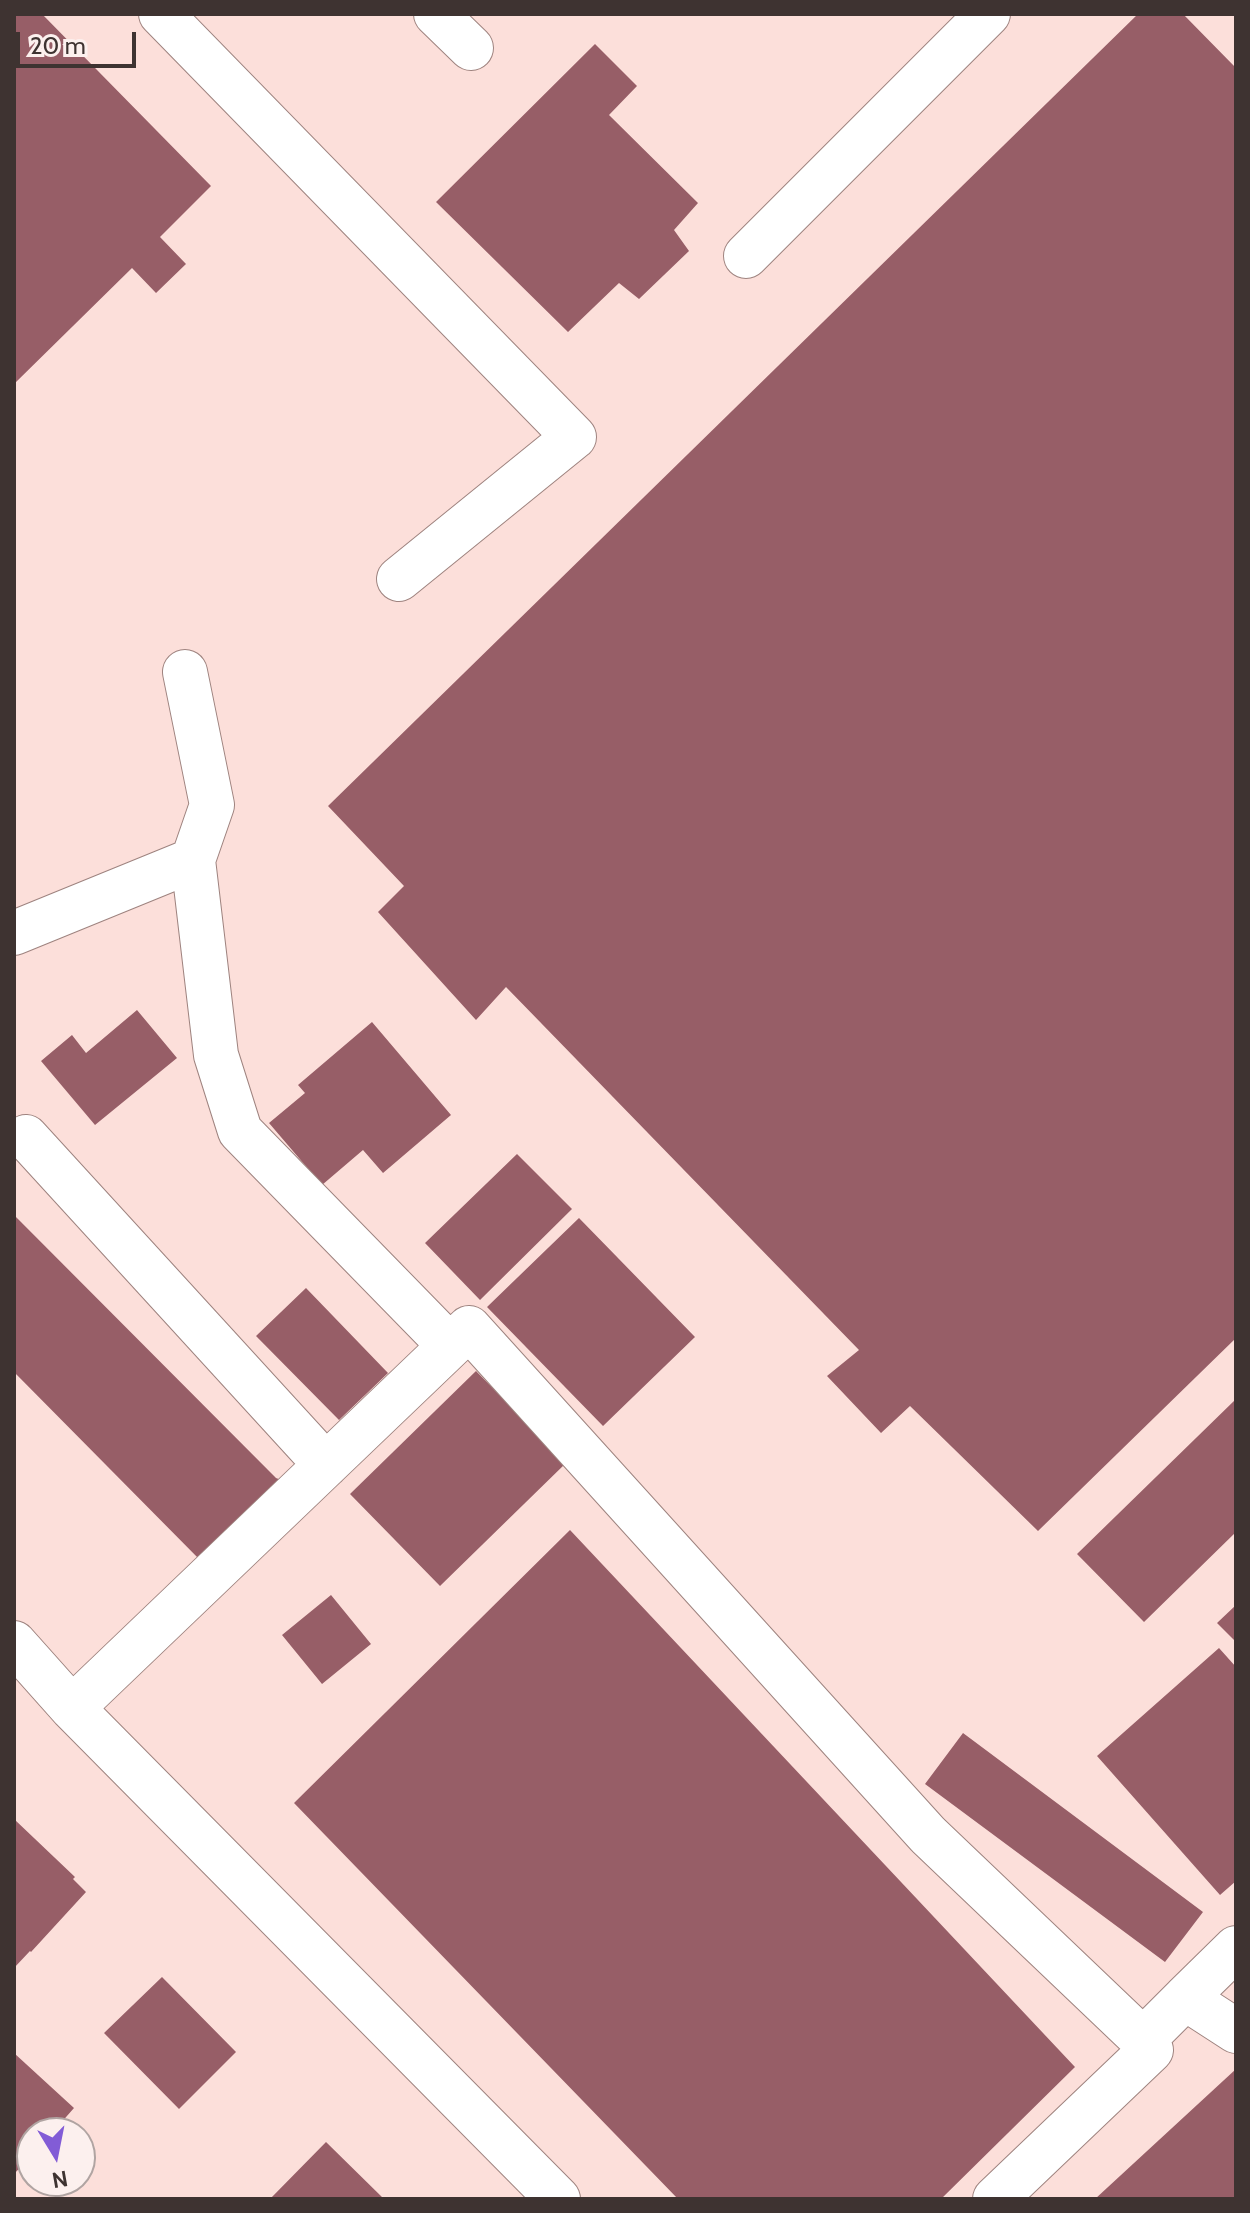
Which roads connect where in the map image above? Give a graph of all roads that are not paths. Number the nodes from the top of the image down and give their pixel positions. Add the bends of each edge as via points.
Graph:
1 (161, 14) edge
2 (436, 14) edge
3 (988, 14) edge
4 (471, 48) dead end
5 (746, 256) dead end
6 (399, 579) dead end
7 (185, 672) dead end
8 (193, 860) junction
9 (14, 933) edge
10 (26, 1137) dead end
11 (450, 1346) junction
12 (326, 1465) junction
13 (14, 1643) edge
14 (72, 1708) junction
15 (1236, 1948) edge
16 (1185, 1998) junction
17 (1236, 2031) edge
18 (1143, 2040) junction
19 (558, 2199) edge
20 (995, 2199) edge

1 - 6 lane via 574,437
2 - 4 lane
3 - 5 lane
7 - 8 lane via 212,805
8 - 9 lane
8 - 11 lane via 216,1055 240,1131
10 - 12 lane
11 - 12 lane
11 - 18 lane via 469,1328 928,1835
12 - 14 lane
13 - 14 lane
14 - 19 lane
15 - 16 lane
16 - 17 lane
16 - 18 lane
18 - 20 lane via 1151,2050

